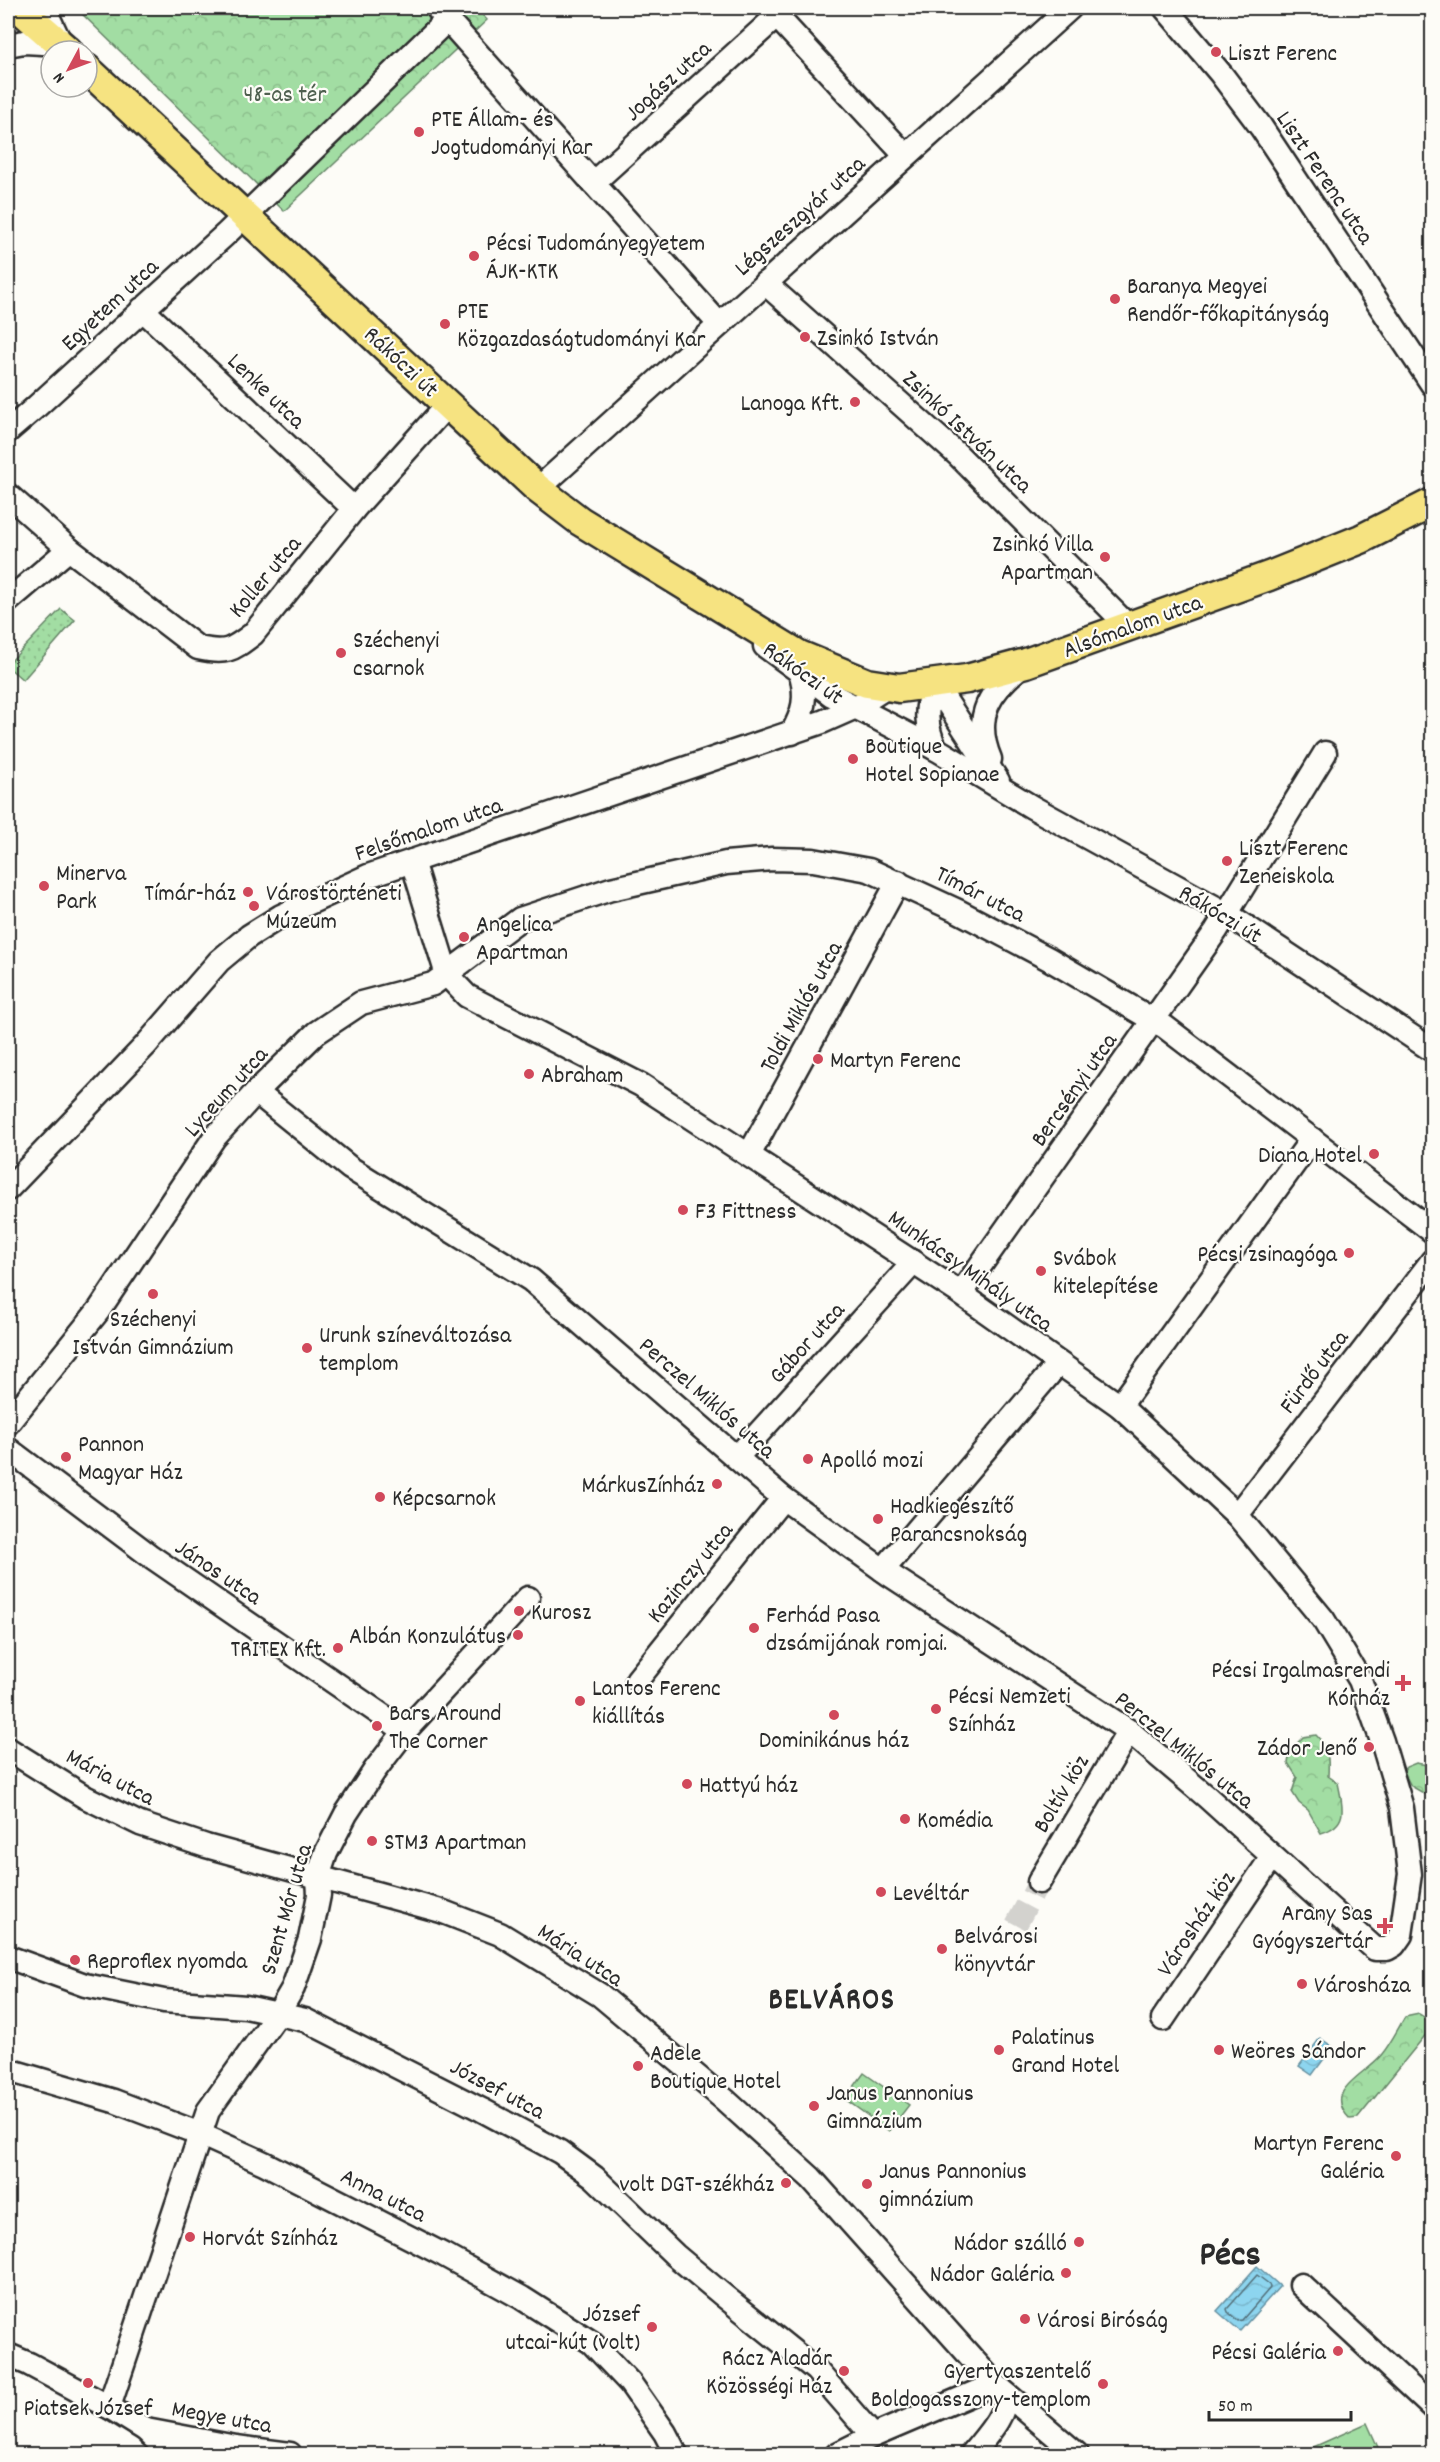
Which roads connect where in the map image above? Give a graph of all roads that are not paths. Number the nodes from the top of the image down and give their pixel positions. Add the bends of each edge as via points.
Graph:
1 (19, 8) edge
2 (44, 8) edge
3 (1070, 8) edge
4 (1165, 8) edge
5 (773, 12) edge
6 (442, 14) edge
7 (55, 39) edge
8 (60, 39) edge
9 (39, 44) edge
10 (8, 45) edge
11 (99, 80) edge
12 (905, 155) junction
13 (593, 183) junction
14 (245, 215) junction
15 (765, 283) junction
16 (142, 309) junction
17 (719, 324) junction
18 (1432, 384) edge
19 (448, 404) junction
20 (8, 431) edge
21 (538, 489) junction
22 (8, 495) edge
23 (1432, 503) edge
24 (354, 509) junction
25 (69, 549) junction
26 (8, 601) edge
27 (741, 621) junction
28 (1128, 626) junction
29 (1026, 663) junction
30 (801, 674) junction
31 (933, 685) junction
32 (887, 687) junction
33 (856, 707) junction
34 (792, 732) junction
35 (936, 749) junction
36 (1325, 753) dead end
37 (1002, 788) junction
38 (412, 861) junction
39 (898, 882) junction
40 (1227, 914) junction
41 (447, 975) junction
42 (1155, 1020) junction
43 (1432, 1050) edge
44 (256, 1092) junction
45 (1312, 1139) junction
46 (750, 1155) junction
47 (8, 1189) edge
48 (1432, 1231) edge
49 (1432, 1261) edge
50 (914, 1262) junction
51 (960, 1293) junction
52 (1058, 1364) junction
53 (1120, 1406) junction
54 (8, 1423) edge
55 (8, 1449) edge
56 (736, 1457) junction
57 (783, 1498) junction
58 (1236, 1515) junction
59 (883, 1570) junction
60 (528, 1598) dead end
61 (637, 1680) dead end
62 (405, 1731) junction
63 (1129, 1731) junction
64 (8, 1749) edge
65 (1272, 1857) junction
66 (318, 1877) junction
67 (1039, 1882) tunnel mouth
68 (1375, 1949) joint
69 (8, 1957) edge
70 (279, 2012) junction
71 (1163, 2019) dead end
72 (8, 2070) edge
73 (200, 2134) junction
74 (1301, 2285) dead end
75 (8, 2355) edge
76 (1000, 2389) junction
77 (110, 2407) junction
78 (1432, 2407) edge
79 (146, 2430) junction
80 (873, 2436) junction
81 (170, 2454) edge
82 (290, 2454) edge
83 (676, 2454) edge
84 (837, 2454) edge
85 (972, 2454) edge
86 (1077, 2454) edge

1 - 7 main road
2 - 8 street
3 - 12 street, Légszeszgyár utca
4 - 18 street, Liszt Ferenc utca via 1262,127
5 - 12 street
5 - 13 street, Jogász utca
6 - 13 street
6 - 14 street
9 - 10 street
11 - 14 main road, Rákóczi út
12 - 15 street, Légszeszgyár utca
13 - 17 street
14 - 16 street, Egyetem utca
14 - 19 main road, Rákóczi út
15 - 17 street, Légszeszgyár utca
15 - 28 street, Zsinkó István utca via 958,455
16 - 20 street, Egyetem utca
16 - 24 street, Lenke utca
17 - 21 street, Légszeszgyár utca
19 - 21 main road, Rákóczi út
19 - 24 street, Koller utca
21 - 27 main road, Rákóczi út via 580,521
22 - 25 street, Koller utca
23 - 28 main road, Alsómalom utca via 1362,539
24 - 25 street, Koller utca via 253,634 234,649 219,653 198,648
25 - 26 street
27 - 30 street, Rákóczi út via 757,640
27 - 32 main road, Rákóczi út via 818,665
28 - 29 main road, Alsómalom utca
29 - 31 main road, Alsómalom utca
29 - 37 street via 1006,677 983,713 987,752
30 - 33 street, Rákóczi út
30 - 34 street via 805,702
31 - 32 main road, Rákóczi út
31 - 35 street via 927,723
31 - 37 street, Rákóczi út
32 - 33 street, Felsőmalom utca
33 - 34 street, Felsőmalom utca
33 - 35 street, Rákóczi út
34 - 38 street, Felsőmalom utca
35 - 37 street, Rákóczi út
36 - 40 street, Bercsényi utca
37 - 40 street, Rákóczi út
38 - 41 street, Munkácsy Mihály utca
38 - 47 street, Felsőmalom utca via 317,898 249,936 219,962
39 - 41 street, Tímár utca via 869,870 813,860 726,863 611,889 520,919
39 - 42 street, Tímár utca via 1049,958
39 - 46 street, Toldi Miklós utca
40 - 42 street, Bercsényi utca
40 - 43 street, Rákóczi út
41 - 44 street, Lyceum utca via 434,984 361,1003 316,1033
41 - 46 street, Munkácsy Mihály utca via 467,996 641,1085
42 - 45 street, Tímár utca
42 - 51 street, Bercsényi utca
44 - 54 street, Lyceum utca via 214,1137 99,1310
44 - 56 street, Perczel Miklós utca via 350,1168 531,1280
45 - 48 street, Tímár utca
45 - 53 street
46 - 50 street, Munkácsy Mihály utca
49 - 58 street, Fürdő utca
50 - 51 street, Munkácsy Mihály utca
50 - 56 street, Gábor utca
51 - 52 street, Munkácsy Mihály utca
52 - 53 street, Munkácsy Mihály utca
52 - 59 street
53 - 58 street, Munkácsy Mihály utca
55 - 62 street, János utca via 148,1555
56 - 57 street, Perczel Miklós utca
57 - 59 street, Perczel Miklós utca
57 - 61 street, Kazinczy utca
58 - 68 street, Munkácsy Mihály utca via 1323,1619 1360,1680 1382,1741 1402,1808 1410,1874 1401,1935 1387,1949
59 - 63 street, Perczel Miklós utca
60 - 62 street, Szent Mór utca
62 - 66 street, Szent Mór utca via 346,1814
63 - 65 street, Perczel Miklós utca
63 - 67 street, Boltív köz
64 - 66 street, Mária utca via 101,1806 140,1824
65 - 68 street, Perczel Miklós utca
65 - 71 street, Városház köz
66 - 70 street, Szent Mór utca via 319,1895 310,1939
66 - 76 street, Mária utca via 441,1911 500,1934 600,1995 811,2178
69 - 70 street, József utca via 85,1985 164,2001
70 - 73 street, Szent Mór utca via 208,2111
70 - 80 street, József utca via 350,2042 568,2158 594,2177 675,2255 816,2370
72 - 73 street, Anna utca via 114,2101
73 - 77 street, Szent Mór utca
73 - 83 street, Anna utca via 444,2255 591,2342 630,2383
74 - 78 street
75 - 77 street
76 - 80 street
76 - 85 street via 1005,2406
76 - 86 street, Mária utca
77 - 79 street
79 - 81 street
79 - 82 street, Megye utca
80 - 84 street

